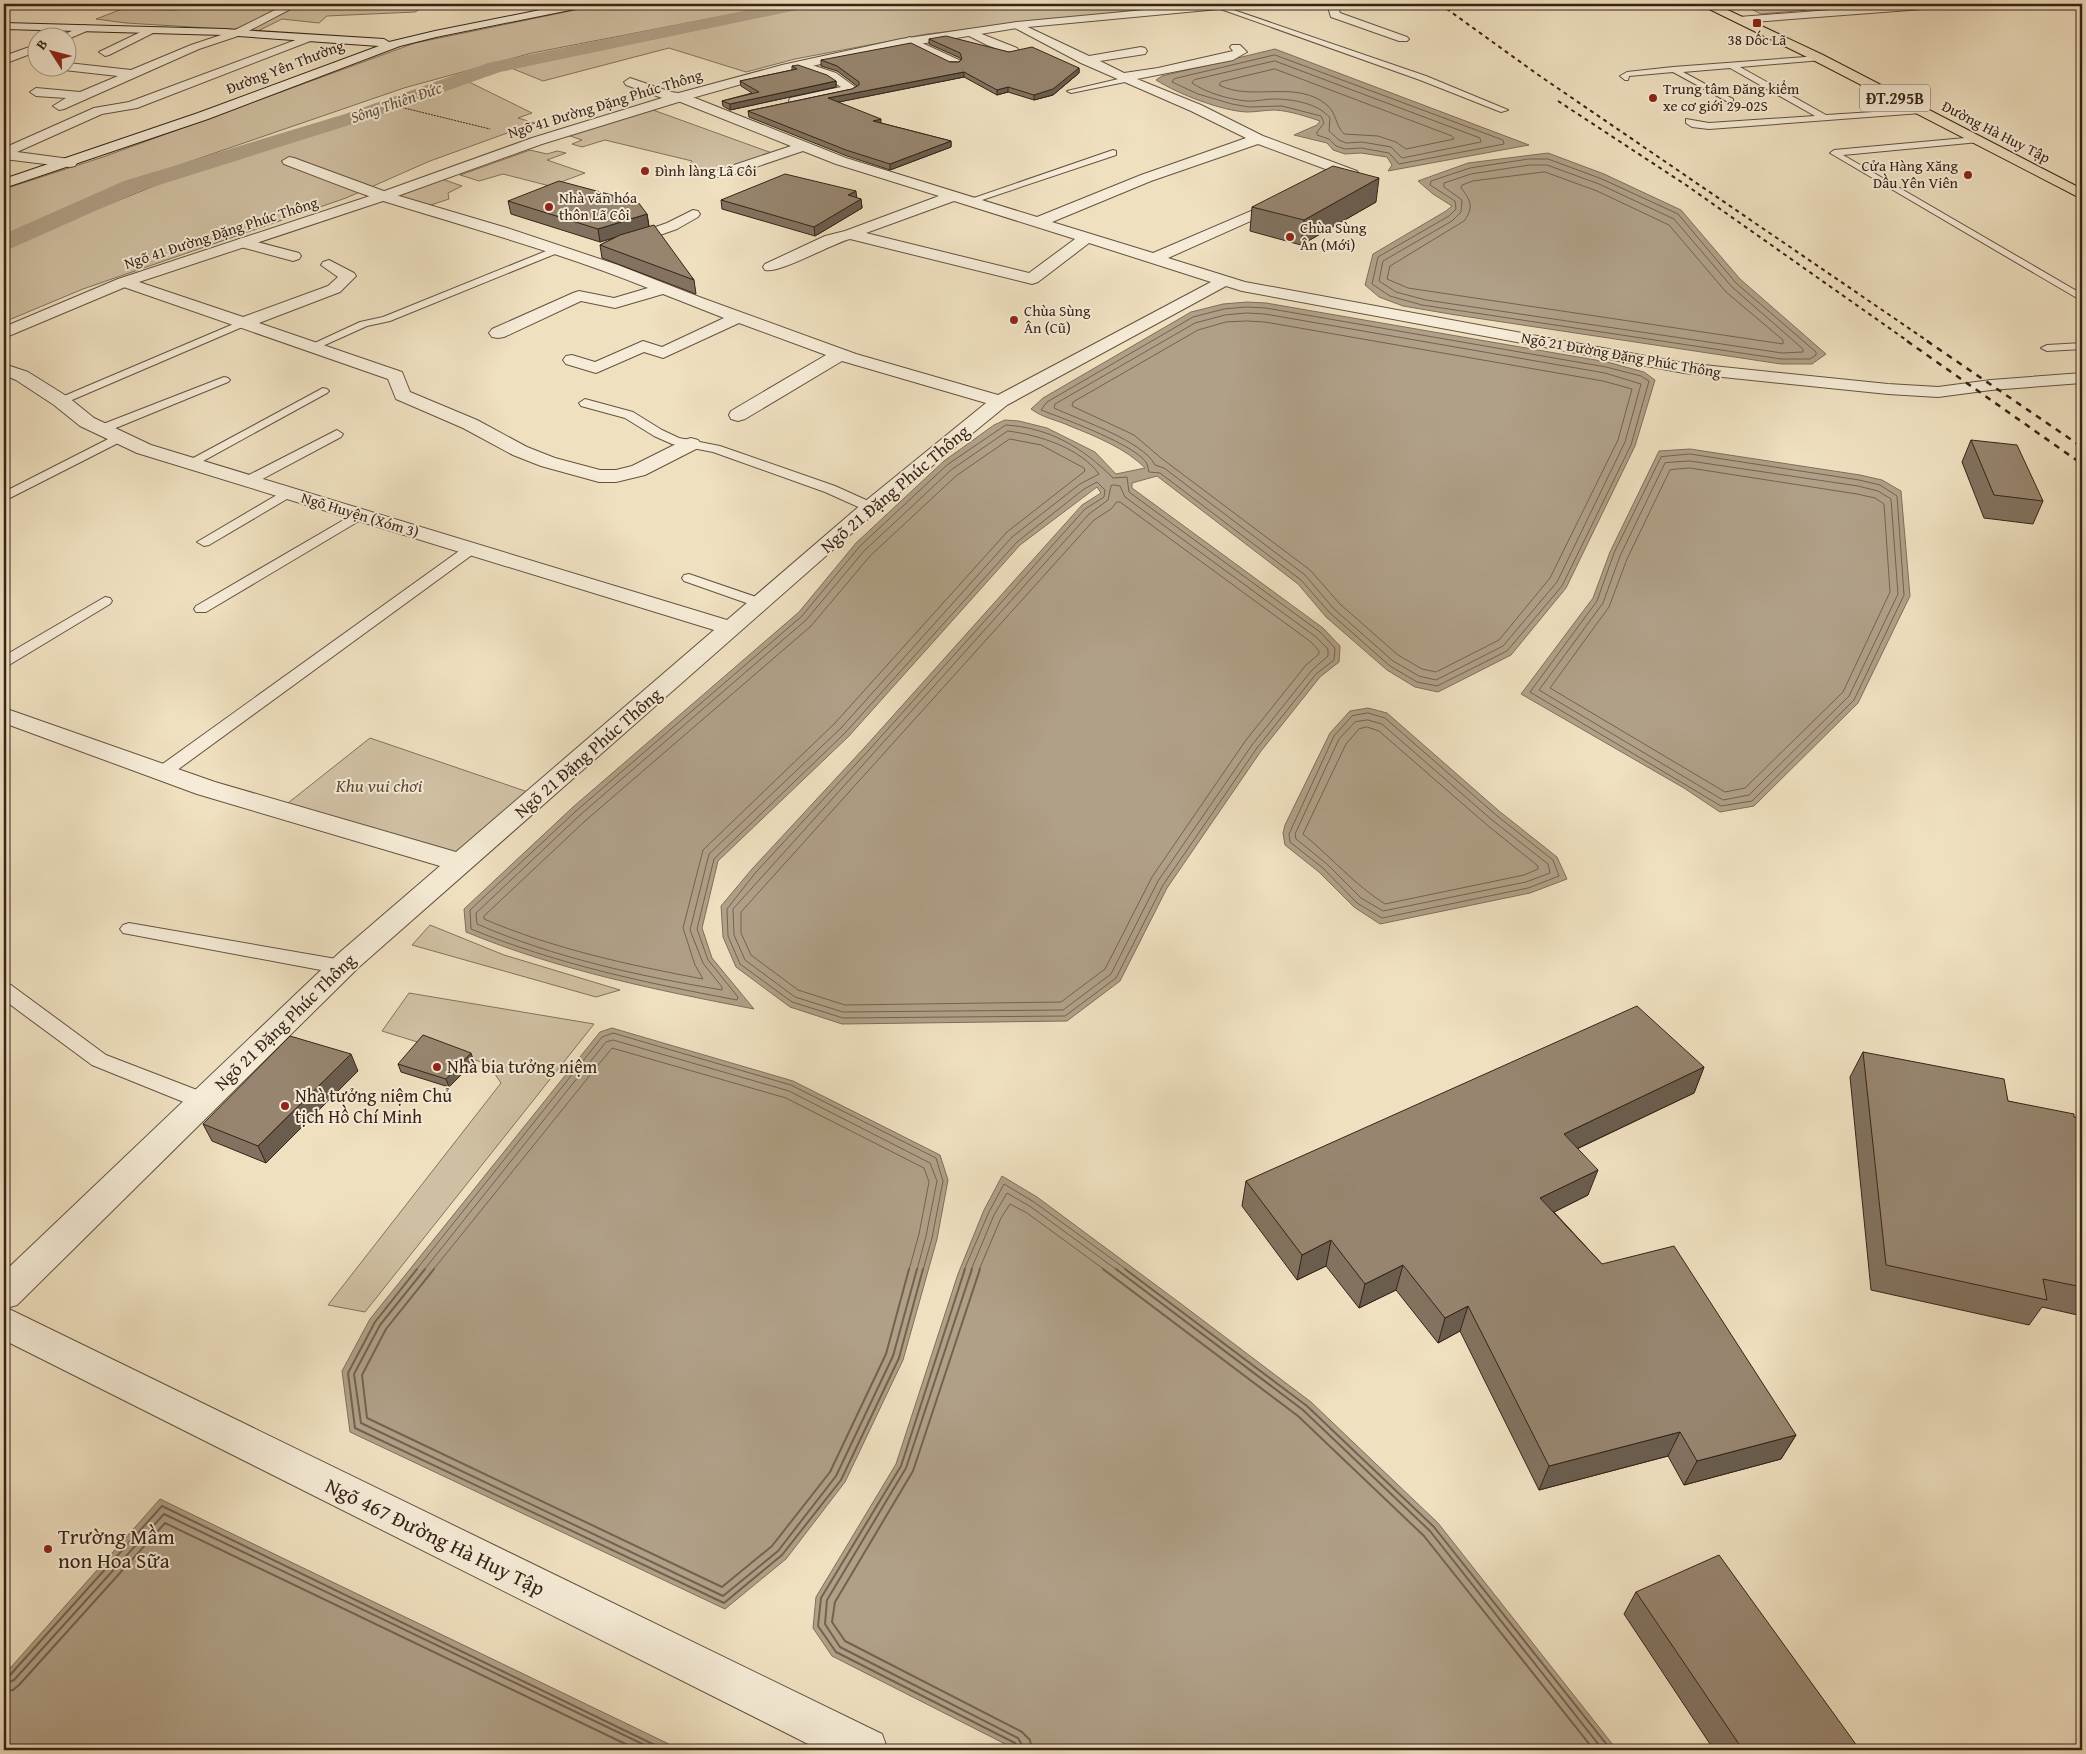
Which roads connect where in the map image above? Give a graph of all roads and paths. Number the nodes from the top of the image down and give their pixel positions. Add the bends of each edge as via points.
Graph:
1 (295, 4) edge
2 (585, 4) edge
3 (1240, 4) edge
4 (1332, 4) edge
5 (1707, 4) edge
6 (1949, 4) edge
7 (1217, 6) junction
8 (288, 20) dead end
9 (1739, 20) junction
10 (1017, 25) junction
11 (4, 26) edge
12 (85, 28) junction
13 (151, 30) junction
14 (78, 31) edge
15 (969, 32) junction
16 (237, 33) junction
17 (262, 35) junction
18 (309, 38) junction
19 (1403, 39) dead end
20 (909, 41) junction
21 (396, 44) junction
22 (1236, 47) dead end
23 (28, 51) edge
24 (1014, 51) edge
25 (105, 52) dead end
26 (1141, 52) dead end
27 (1819, 58) junction
28 (5, 60) edge
29 (1085, 60) junction
30 (28, 62) edge
31 (955, 63) edge
32 (800, 65) junction
33 (1731, 65) junction
34 (78, 68) edge
35 (1673, 69) junction
36 (132, 73) junction
37 (1124, 78) junction
38 (1625, 78) dead end
39 (630, 82) dead end
40 (1071, 91) dead end
41 (36, 92) dead end
42 (81, 96) junction
43 (680, 96) junction
44 (1730, 101) dead end
45 (785, 104) edge
46 (396, 106) dead end
47 (1504, 110) dead end
48 (98, 111) junction
49 (747, 112) edge
50 (1921, 112) junction
51 (728, 116) junction
52 (1825, 118) junction
53 (1688, 121) dead end
54 (1258, 139) junction
55 (1976, 140) junction
56 (537, 141) junction
57 (803, 147) junction
58 (1113, 153) dead end
59 (4, 154) edge
60 (289, 161) dead end
61 (70, 163) junction
62 (720, 174) dead end
63 (1335, 181) edge
64 (4, 184) edge
65 (1300, 194) edge
66 (2082, 195) edge
67 (384, 196) junction
68 (954, 196) junction
69 (970, 201) junction
70 (693, 214) dead end
71 (1038, 222) junction
72 (850, 234) junction
73 (1086, 238) junction
74 (242, 243) junction
75 (556, 250) junction
76 (293, 256) dead end
77 (576, 256) junction
78 (1153, 259) junction
79 (329, 265) dead end
80 (771, 267) dead end
81 (1224, 281) junction
82 (124, 282) junction
83 (663, 289) junction
84 (2082, 298) edge
85 (739, 318) junction
86 (243, 323) junction
87 (498, 332) dead end
88 (4, 333) edge
89 (2082, 346) edge
90 (312, 347) junction
91 (2046, 348) dead end
92 (841, 354) junction
93 (572, 360) dead end
94 (4, 369) edge
95 (2082, 378) edge
96 (224, 380) dead end
97 (323, 391) dead end
98 (62, 401) junction
99 (1000, 401) junction
100 (585, 403) dead end
101 (738, 415) dead end
102 (111, 433) junction
103 (337, 434) dead end
104 (691, 444) junction
105 (190, 463) junction
106 (248, 481) junction
107 (287, 492) junction
108 (4, 497) edge
109 (870, 507) junction
110 (359, 515) junction
111 (204, 542) dead end
112 (471, 549) junction
113 (688, 578) dead end
114 (106, 601) dead end
115 (760, 602) junction
116 (201, 609) dead end
117 (730, 628) junction
118 (4, 662) edge
119 (4, 715) edge
120 (162, 772) junction
121 (461, 863) junction
122 (129, 929) dead end
123 (342, 967) junction
124 (4, 990) edge
125 (203, 1101) junction
126 (4, 1294) edge
127 (4, 1323) edge
128 (866, 1750) edge

1 - 16 street
2 - 21 street, Đường Yên Thường
3 - 7 street, Ngõ 41 Đường Đặng Phúc Thông
4 - 19 street via 1335,15
5 - 9 main road, Đường Hà Huy Tập / ĐT.295B
6 - 9 street
7 - 10 street, Ngõ 41 Đường Đặng Phúc Thông
7 - 47 lane via 1424,78
8 - 17 street
9 - 27 main road, Đường Hà Huy Tập / ĐT.295B
10 - 15 street, Ngõ 41 Đường Đặng Phúc Thông
10 - 29 street
11 - 12 street
12 - 13 street
12 - 14 street
13 - 16 street
13 - 25 street
15 - 20 street, Ngõ 41 Đường Đặng Phúc Thông
15 - 24 street
16 - 17 street
16 - 36 street
17 - 18 street
18 - 21 street
18 - 48 street via 132,105
20 - 31 street
20 - 32 street, Ngõ 41 Đường Đặng Phúc Thông
21 - 61 street, Đường Yên Thường
22 - 37 street via 1241,52 1229,57
23 - 28 street
26 - 29 street
27 - 33 lane
27 - 50 main road, Đường Hà Huy Tập / ĐT.295B
28 - 30 street
29 - 37 street
32 - 43 street, Ngõ 41 Đường Đặng Phúc Thông
32 - 45 street via 832,76 852,89
33 - 35 lane
33 - 52 lane
34 - 36 street
35 - 38 lane via 1627,74
35 - 44 lane
36 - 42 street
37 - 40 lane
37 - 54 street via 1196,108
39 - 43 street via 666,95
41 - 42 street
42 - 48 street via 59,106
43 - 51 street, Ngõ 21 Đường Đặng Phúc Thông
43 - 56 street, Ngõ 41 Đường Đặng Phúc Thông
46 - 56 path
48 - 59 street
49 - 51 street
50 - 52 lane
50 - 55 main road, Đường Hà Huy Tập / ĐT.295B
51 - 57 street, Ngõ 21 Đường Đặng Phúc Thông
52 - 53 lane via 1709,126
54 - 63 street via 1352,174
54 - 71 street via 1146,178
55 - 66 main road, Đường Hà Huy Tập / ĐT.295B
55 - 84 lane via 1834,153
56 - 67 street, Ngõ 41 Đường Đặng Phúc Thông
57 - 62 street
57 - 68 street, Ngõ 21 Đường Đặng Phúc Thông
58 - 69 lane
59 - 61 street
60 - 67 street
61 - 64 street, Đường Yên Thường
65 - 78 street
67 - 74 street, Ngõ 41 Đường Đặng Phúc Thông
67 - 75 street
68 - 69 street, Ngõ 21 Đường Đặng Phúc Thông
68 - 72 street
69 - 71 street, Ngõ 21 Đường Đặng Phúc Thông
70 - 77 street via 672,226
71 - 73 street, Ngõ 21 Đường Đặng Phúc Thông
72 - 73 street via 1032,279
72 - 80 street via 830,239
73 - 78 street, Ngõ 21 Đường Đặng Phúc Thông
74 - 76 street
74 - 82 street, Ngõ 41 Đường Đặng Phúc Thông
75 - 77 street
75 - 90 lane
77 - 83 street
78 - 81 street, Ngõ 21 Đường Đặng Phúc Thông
79 - 86 street via 348,276 334,289
81 - 95 street, Ngõ 21 Đường Đặng Phúc Thông via 1684,368 1938,392
81 - 99 street, Ngõ 21 Đặng Phúc Thông
82 - 86 street
82 - 88 street, Ngõ 41 Đường Đặng Phúc Thông
83 - 85 street
83 - 87 street via 615,303 579,296
85 - 92 street
85 - 93 street via 663,353 643,346 596,368
86 - 90 street
86 - 98 lane
89 - 91 lane
90 - 104 street via 396,376 402,395 470,424 520,451 599,476 616,476 638,470
92 - 99 street
92 - 101 street
94 - 98 street, Ngõ Huyện (Xóm 3) via 22,376
96 - 102 lane
97 - 105 lane
98 - 102 street, Ngõ Huyện (Xóm 3) via 87,422
99 - 109 street, Ngõ 21 Đặng Phúc Thông
100 - 104 lane via 630,415 658,434
102 - 105 street, Ngõ Huyện (Xóm 3) via 144,449
102 - 108 lane
103 - 106 lane
104 - 109 lane via 716,449 830,489
105 - 106 street, Ngõ Huyện (Xóm 3)
106 - 107 street, Ngõ Huyện (Xóm 3)
107 - 110 street, Ngõ Huyện (Xóm 3)
107 - 111 lane
109 - 115 street, Ngõ 21 Đặng Phúc Thông
110 - 112 street, Ngõ Huyện (Xóm 3)
110 - 116 lane
112 - 117 street, Ngõ Huyện (Xóm 3)
112 - 120 lane
113 - 115 lane
114 - 118 lane
115 - 117 street, Ngõ 21 Đặng Phúc Thông
117 - 121 street, Ngõ 21 Đặng Phúc Thông
119 - 120 street
120 - 121 street
121 - 123 street, Ngõ 21 Đặng Phúc Thông
122 - 123 lane
123 - 125 street, Ngõ 21 Đặng Phúc Thông
124 - 125 lane via 99,1060
125 - 126 street, Ngõ 21 Đặng Phúc Thông
127 - 128 street, Ngõ 467 Đường Hà Huy Tập

